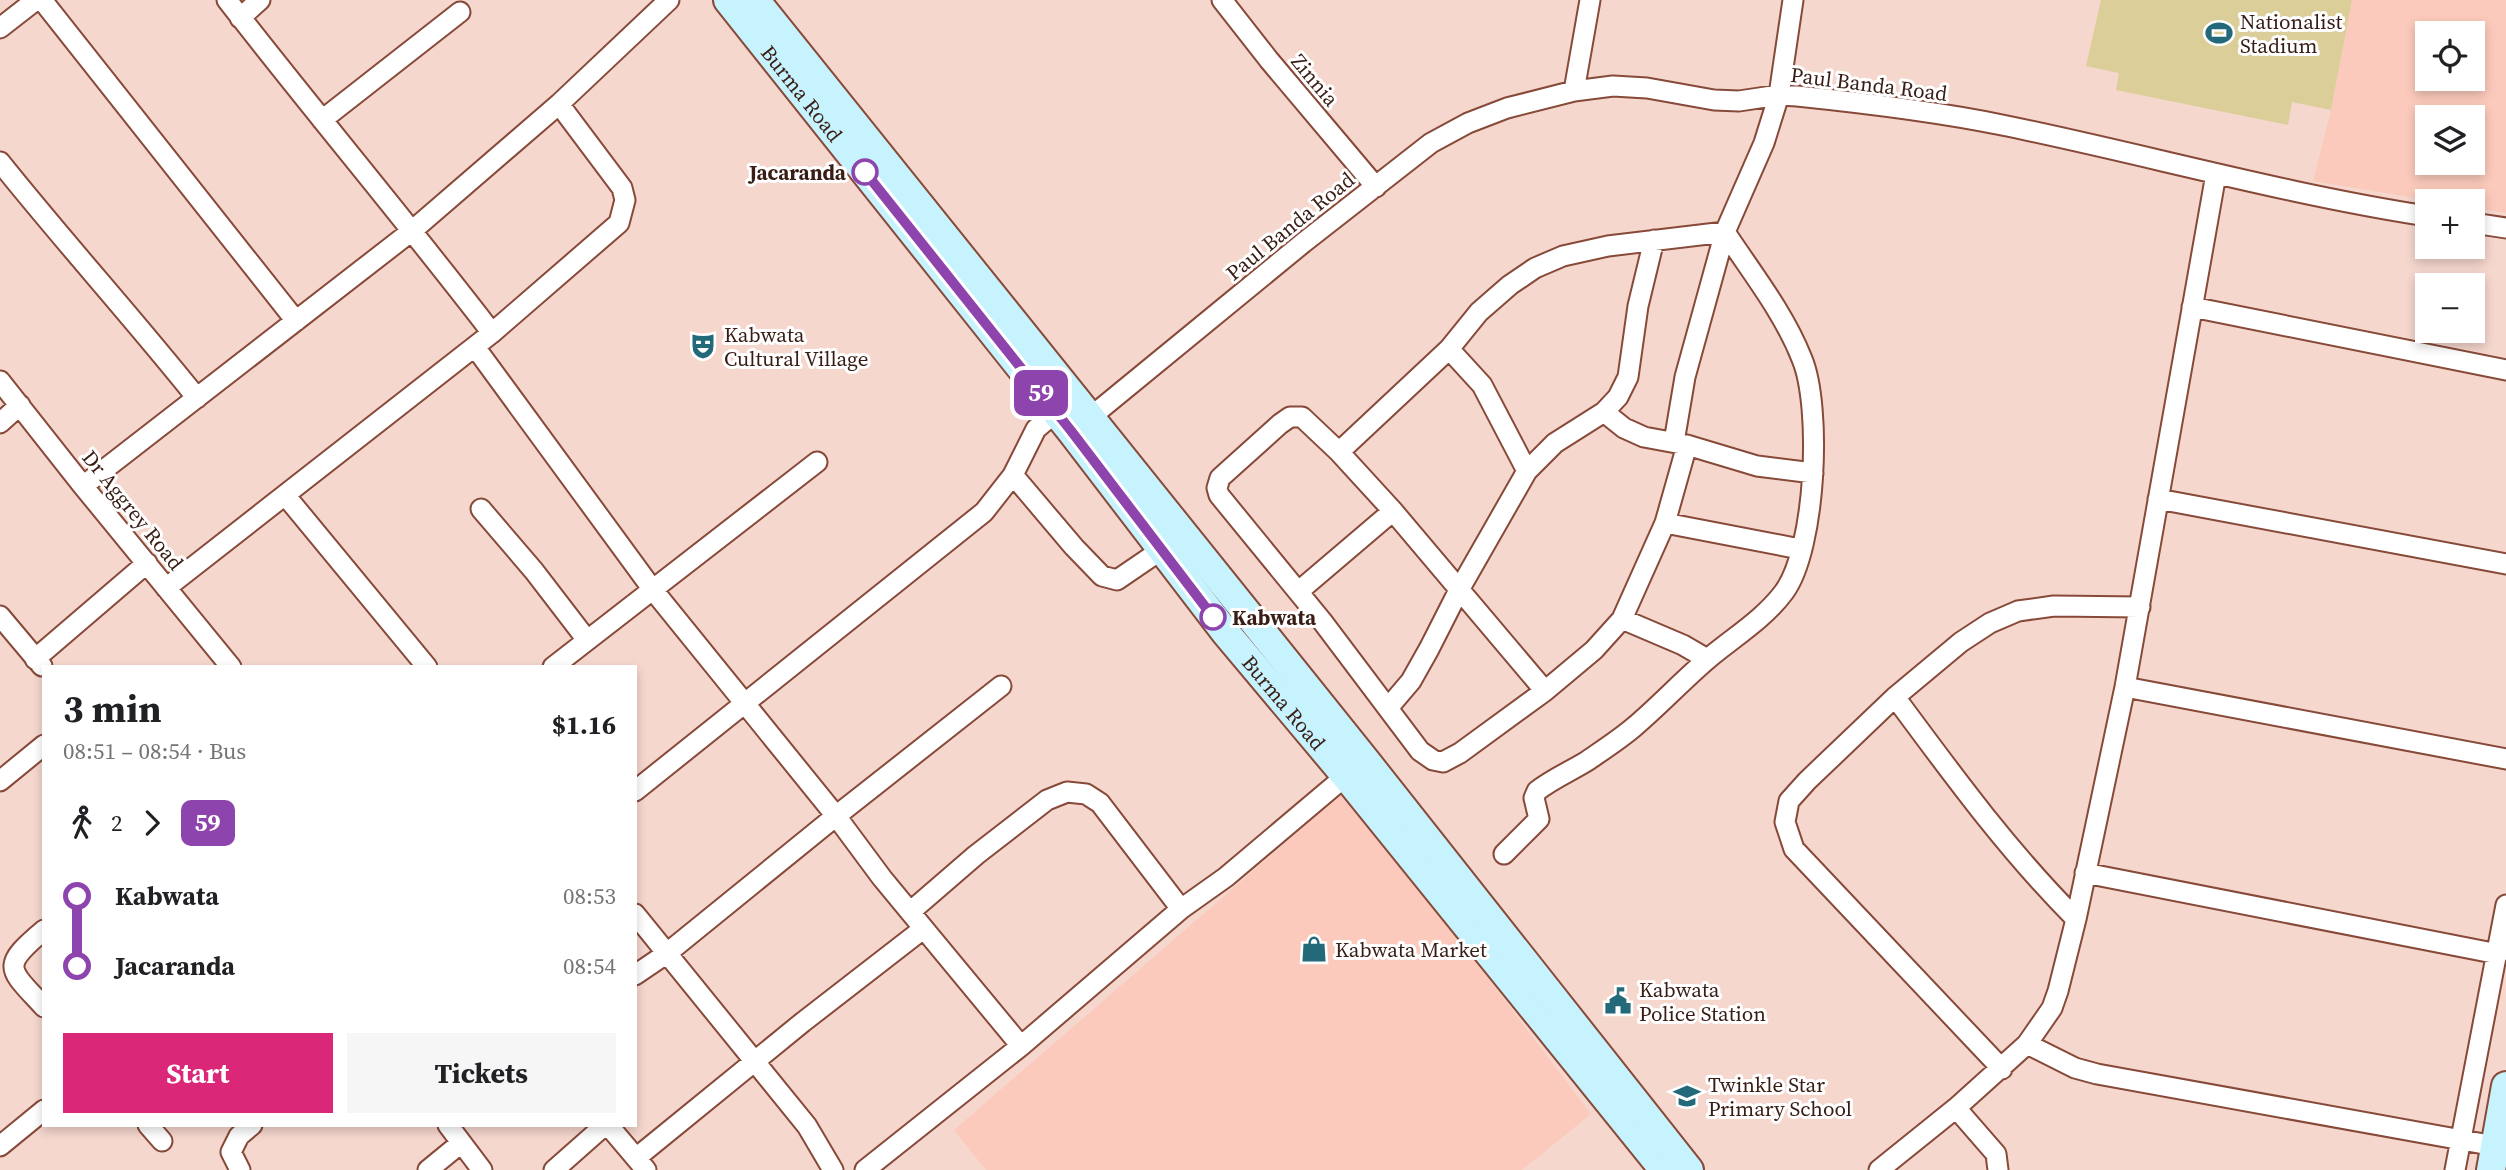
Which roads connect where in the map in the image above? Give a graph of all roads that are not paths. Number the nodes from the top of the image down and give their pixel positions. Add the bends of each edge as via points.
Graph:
1 (36, 0) edge
2 (42, 0) edge
3 (227, 0) edge
4 (260, 0) edge
5 (669, 0) edge
6 (728, 0) edge
7 (755, 0) edge
8 (1222, 0) edge
9 (1590, 0) edge
10 (1793, 0) edge
11 (460, 12) dead end
12 (240, 18) junction
13 (0, 28) edge
14 (1574, 91) junction
15 (1779, 95) junction
16 (559, 104) junction
17 (322, 120) junction
18 (0, 162) edge
19 (2216, 174) junction
20 (1376, 187) junction
21 (2415, 214) edge
22 (2485, 225) edge
23 (2506, 228) edge
24 (413, 230) junction
25 (1725, 232) junction
26 (1654, 240) junction
27 (2192, 307) junction
28 (296, 321) junction
29 (492, 334) junction
30 (475, 347) junction
31 (1449, 349) junction
32 (2506, 370) edge
33 (0, 381) edge
34 (197, 398) junction
35 (20, 405) junction
36 (1604, 412) junction
37 (1072, 421) junction
38 (0, 423) edge
39 (1681, 444) junction
40 (1339, 452) junction
41 (817, 462) dead end
42 (1527, 471) junction
43 (1813, 473) junction
44 (1013, 475) junction
45 (83, 486) junction
46 (285, 495) junction
47 (2158, 499) junction
48 (481, 509) dead end
49 (1393, 511) junction
50 (1665, 523) junction
51 (1800, 549) junction
52 (1161, 550) junction
53 (146, 563) junction
54 (2506, 564) edge
55 (166, 588) junction
56 (653, 590) junction
57 (1459, 590) junction
58 (1298, 591) junction
59 (2140, 607) junction
60 (0, 616) edge
61 (1622, 619) junction
62 (587, 640) junction
63 (1707, 659) junction
64 (39, 664) edge
65 (230, 665) edge
66 (425, 665) edge
67 (556, 665) edge
68 (1001, 687) dead end
69 (2125, 687) junction
70 (1545, 691) junction
71 (1895, 697) junction
72 (744, 704) junction
73 (1388, 708) junction
74 (42, 747) edge
75 (2506, 759) edge
76 (1355, 768) junction
77 (0, 781) edge
78 (637, 789) edge
79 (836, 816) junction
80 (1504, 854) dead end
81 (2085, 873) junction
82 (2506, 905) edge
83 (1181, 909) junction
84 (910, 912) junction
85 (637, 917) edge
86 (2076, 919) junction
87 (923, 929) junction
88 (42, 932) edge
89 (666, 954) junction
90 (2498, 954) junction
91 (637, 974) edge
92 (42, 1005) edge
93 (2027, 1044) junction
94 (1021, 1046) junction
95 (755, 1062) junction
96 (2002, 1069) junction
97 (2506, 1086) edge
98 (1956, 1108) junction
99 (42, 1112) edge
100 (150, 1127) edge
101 (250, 1127) edge
102 (449, 1127) edge
103 (605, 1127) edge
104 (609, 1127) edge
105 (2460, 1140) junction
106 (162, 1141) dead end
107 (461, 1143) junction
108 (0, 1146) edge
109 (2493, 1158) edge
110 (641, 1164) edge
111 (240, 1170) edge
112 (428, 1170) edge
113 (482, 1170) edge
114 (554, 1170) edge
115 (833, 1170) edge
116 (865, 1170) edge
117 (1664, 1170) edge
118 (1689, 1170) edge
119 (1879, 1170) edge
120 (1998, 1170) edge
121 (2455, 1170) edge

1 - 13 street
2 - 28 street
3 - 12 street
4 - 12 street
5 - 16 street
6 - 37 main road, Burma Road
7 - 37 main road, Burma Road
8 - 20 street, Zinnia
9 - 14 street
10 - 15 street
11 - 17 street
12 - 17 street
14 - 15 street, Paul Banda Road via 1647,88 1738,101
14 - 20 street, Paul Banda Road via 1468,123 1430,143
15 - 19 street, Paul Banda Road via 2000,125
15 - 25 street via 1765,143
16 - 24 street
16 - 29 street via 622,188 622,215 619,223
17 - 24 street
18 - 34 street
19 - 21 street, Paul Banda Road
19 - 27 street
20 - 37 street, Paul Banda Road
22 - 23 street
24 - 28 street
24 - 29 street
25 - 26 street
25 - 39 street via 1685,377
25 - 43 street via 1790,331 1803,360 1813,409
26 - 31 street via 1563,256 1535,268 1479,312
26 - 36 street via 1628,377
27 - 32 street
27 - 47 street
28 - 34 street
29 - 30 street
30 - 46 street
30 - 56 street
31 - 40 street
31 - 42 street via 1482,385
33 - 35 street, Dr Aggrey Road
34 - 45 street
35 - 38 street
35 - 45 street, Dr Aggrey Road
36 - 39 street via 1624,428
36 - 42 street via 1555,443
37 - 44 street, Paul Banda Road via 1036,429
37 - 52 main road, Burma Road
37 - 76 main road, Burma Road
39 - 43 street via 1757,466
39 - 50 street
40 - 49 street
40 - 58 street via 1302,417 1290,417 1218,482 1219,495
41 - 56 street
42 - 57 street
43 - 51 street via 1810,512
44 - 52 street via 1102,576 1124,577
44 - 72 street, Paul Banda Road via 985,512 964,530
45 - 53 street, Dr Aggrey Road
46 - 55 street
46 - 66 street
47 - 54 street
47 - 59 street
48 - 62 street
49 - 57 street
49 - 58 street
50 - 51 street
50 - 61 street
51 - 63 street via 1785,591
52 - 76 main road, Burma Road via 1226,633
53 - 55 street, Dr Aggrey Road
53 - 64 street
55 - 65 street, Dr Aggrey Road
56 - 62 street
56 - 72 street
57 - 70 street
57 - 73 street via 1411,681
58 - 73 street
59 - 69 street
59 - 71 street via 2054,606 2018,611 1961,642
60 - 64 street
61 - 63 street
61 - 70 street via 1594,650
62 - 67 street
63 - 80 street via 1633,727 1537,792 1539,819
68 - 79 street
69 - 75 street
69 - 81 street
70 - 73 street via 1443,762 1420,751
71 - 86 street via 1984,816
71 - 96 street via 1789,801 1785,822 1794,849
72 - 78 street, Paul Banda Road
72 - 79 street
74 - 77 street
76 - 83 street
76 - 117 main road, Burma Road
76 - 118 main road, Burma Road
79 - 84 street
79 - 89 street
81 - 86 street
81 - 90 street
82 - 90 street
83 - 84 street via 1100,803 1086,794 1066,792 1047,800
83 - 94 street
84 - 87 street
85 - 89 street
86 - 93 street via 2052,1008
87 - 94 street
87 - 95 street
88 - 92 street via 13,958 12,967
89 - 91 street
89 - 95 street
90 - 105 street
93 - 96 street
93 - 105 street via 2097,1074
94 - 116 street
95 - 110 street
95 - 115 street via 807,1126
96 - 98 street
97 - 109 main road
98 - 119 street
98 - 120 street via 1996,1154
99 - 108 street
100 - 106 street
101 - 111 street via 231,1153
102 - 107 street
103 - 114 street
104 - 110 street
105 - 109 street
105 - 121 street
107 - 112 street
107 - 113 street

